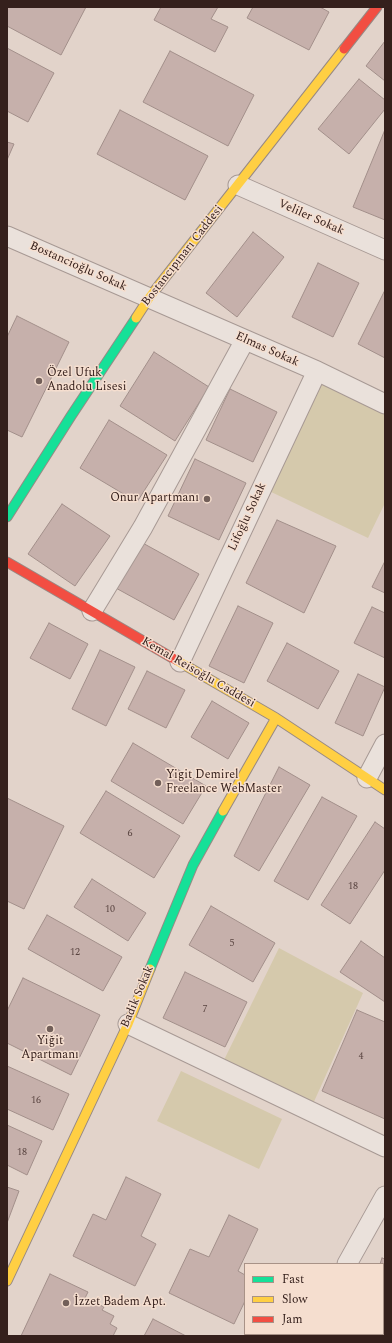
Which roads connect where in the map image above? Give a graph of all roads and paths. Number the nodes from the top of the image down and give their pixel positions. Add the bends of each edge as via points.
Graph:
1 (377, 7) edge
2 (238, 185) junction
3 (7, 236) edge
4 (385, 250) edge
5 (149, 298) junction
6 (245, 340) junction
7 (316, 371) junction
8 (385, 404) edge
9 (7, 517) edge
10 (7, 562) edge
11 (92, 611) junction
12 (180, 662) junction
13 (276, 718) junction
14 (385, 744) edge
15 (367, 778) junction
16 (385, 790) edge
17 (128, 1024) junction
18 (385, 1148) edge
19 (385, 1196) edge
20 (348, 1263) edge
21 (7, 1281) edge

1 - 2 street, Bostancıpınarı Caddesi
2 - 4 street, Veliler Sokak
2 - 5 street, Bostancıpınarı Caddesi
3 - 5 street, Bostancioğlu Sokak
5 - 6 street, Elmas Sokak
5 - 9 street, Bostancıpınarı Caddesi
6 - 7 street, Elmas Sokak
6 - 11 street via 143,527
7 - 8 street, Elmas Sokak
7 - 12 street, Lifoğlu Sokak
10 - 11 street, Kemal Reisoğlu Caddesi
11 - 12 street, Kemal Reisoğlu Caddesi
12 - 13 street, Kemal Reisoğlu Caddesi
13 - 15 street, Kemal Reisoğlu Caddesi
13 - 17 street, Badik Sokak via 193,865
14 - 15 street
15 - 16 street, Kemal Reisoğlu Caddesi
17 - 18 street
17 - 21 street, Badik Sokak
19 - 20 street

